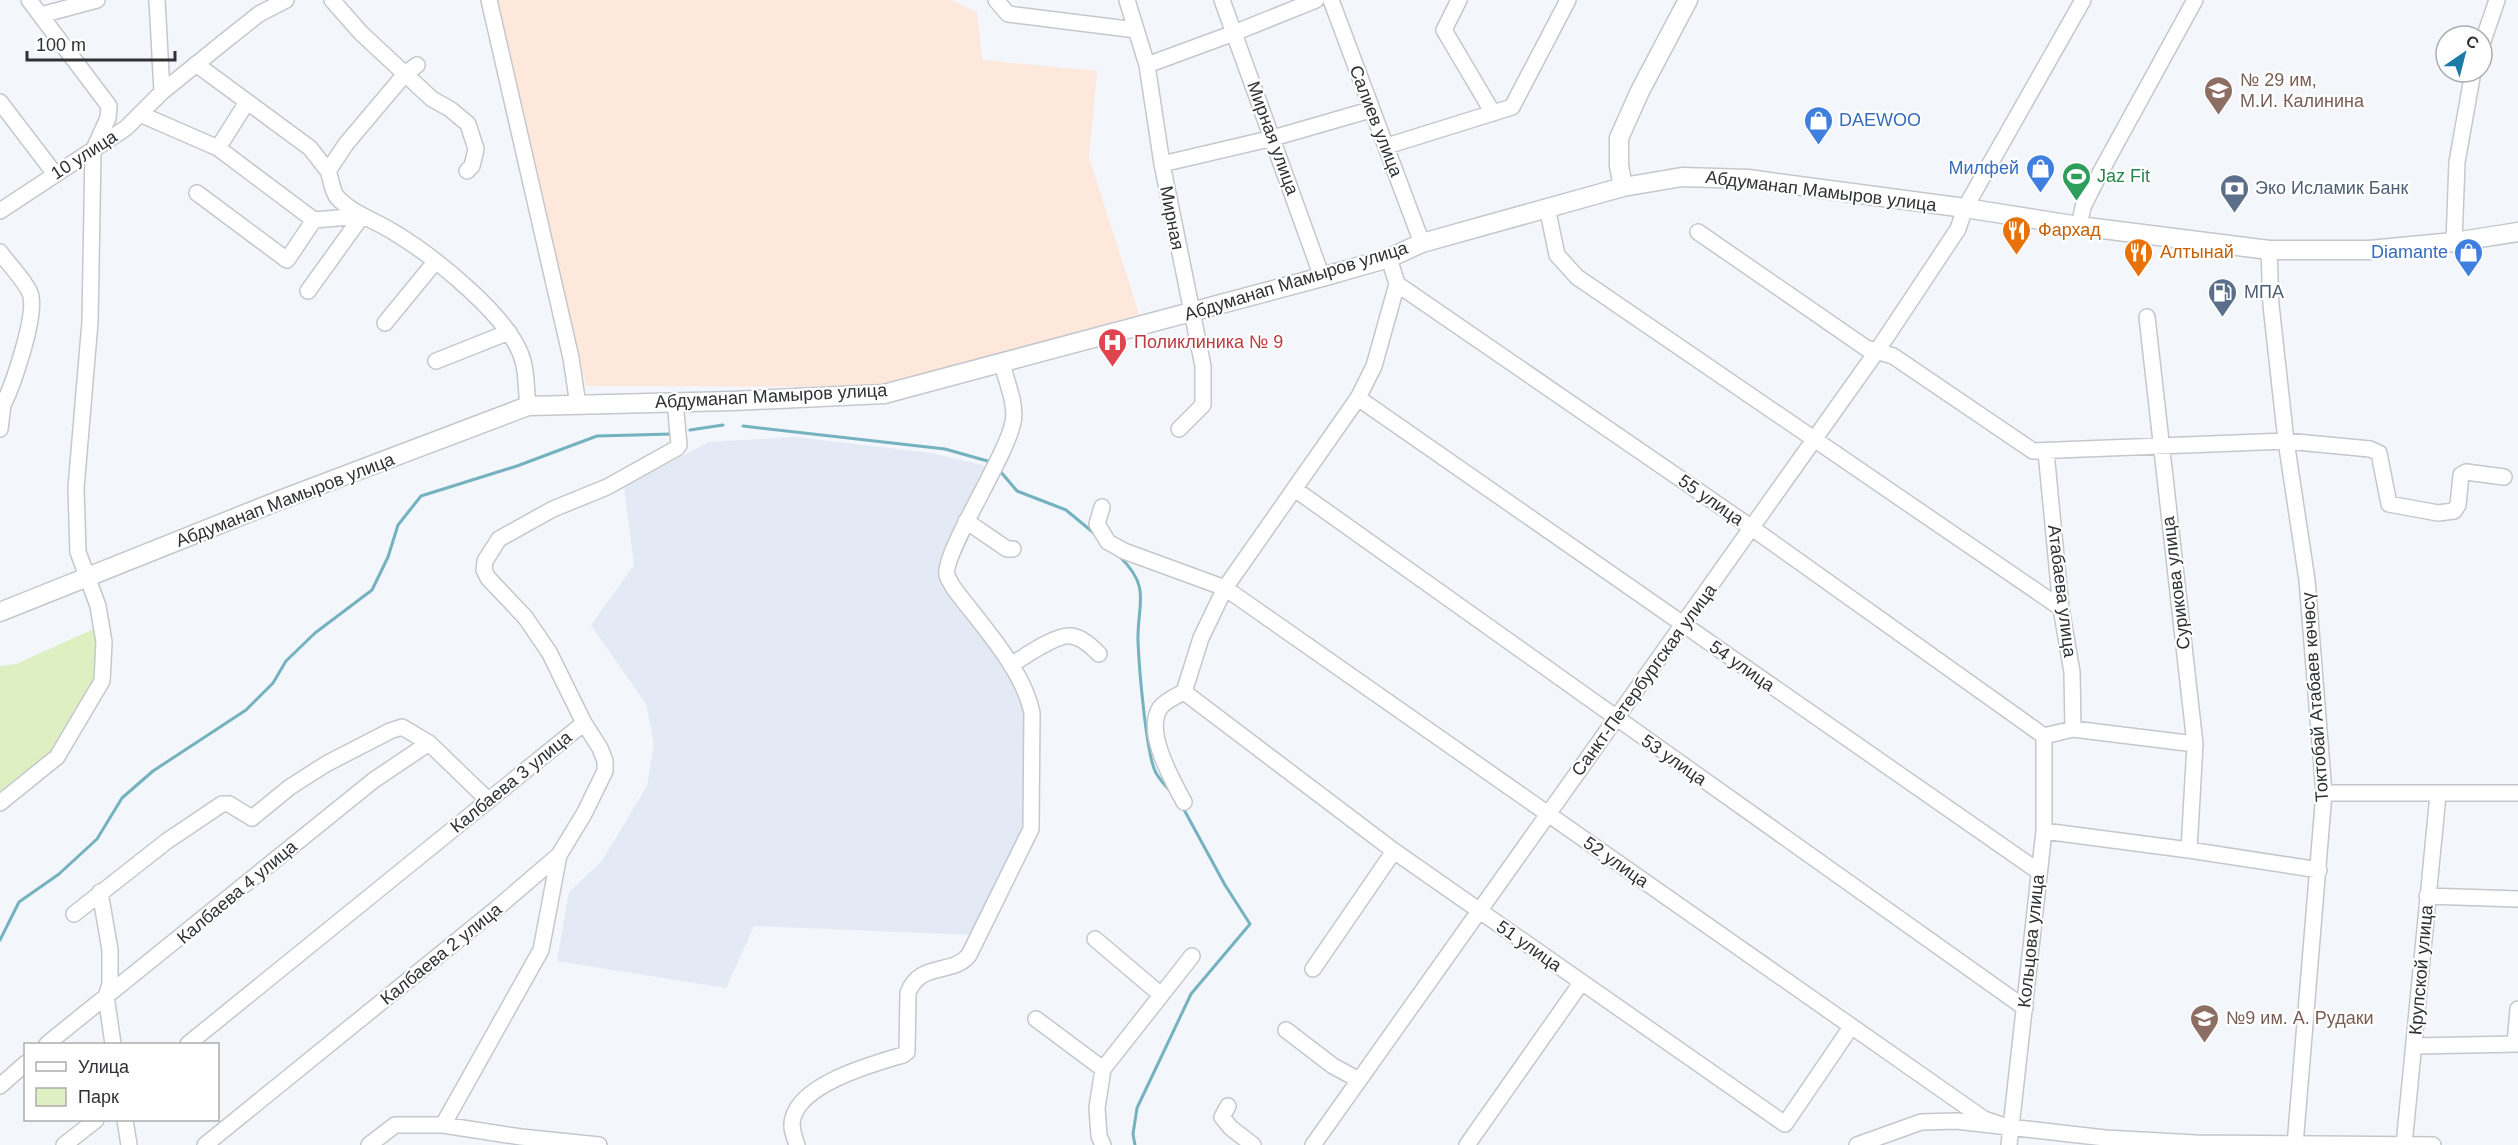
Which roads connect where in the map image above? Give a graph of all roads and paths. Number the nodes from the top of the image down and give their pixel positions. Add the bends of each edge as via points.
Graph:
1 (29, 0) edge
2 (97, 0) edge
3 (158, 0) edge
4 (286, 0) edge
5 (332, 0) edge
6 (489, 0) edge
7 (996, 0) edge
8 (1127, 0) edge
9 (1222, 0) edge
10 (1316, 0) edge
11 (1331, 0) edge
12 (1459, 0) edge
13 (1568, 0) edge
14 (1688, 0) edge
15 (2083, 0) edge
16 (2195, 0) edge
17 (2495, 1) edge
18 (41, 15) junction
19 (2488, 24) edge
20 (1136, 30) junction
21 (1234, 33) junction
22 (196, 64) junction
23 (1147, 65) junction
24 (411, 69) junction
25 (2471, 84) edge
26 (162, 92) junction
27 (0, 102) edge
28 (247, 102) junction
29 (1371, 110) junction
30 (1493, 113) junction
31 (140, 114) junction
32 (1274, 138) junction
33 (1387, 146) junction
34 (218, 148) junction
35 (93, 151) junction
36 (1162, 164) junction
37 (328, 171) junction
38 (467, 171) dead end
39 (56, 174) junction
40 (1623, 187) junction
41 (197, 193) dead end
42 (1547, 207) junction
43 (1965, 208) junction
44 (0, 211) edge
45 (362, 216) junction
46 (314, 220) junction
47 (2079, 226) junction
48 (1698, 232) dead end
49 (2518, 232) edge
50 (2454, 242) junction
51 (1422, 243) junction
52 (2269, 250) junction
53 (0, 252) edge
54 (1389, 258) junction
55 (435, 262) junction
56 (1322, 277) junction
57 (1397, 284) junction
58 (308, 291) dead end
59 (1191, 313) junction
60 (2147, 317) dead end
61 (385, 322) dead end
62 (509, 332) junction
63 (1877, 351) junction
64 (436, 361) dead end
65 (1002, 363) junction
66 (1358, 398) junction
67 (675, 402) junction
68 (1, 403) edge
69 (578, 405) junction
70 (528, 406) junction
71 (0, 429) edge
72 (1179, 429) dead end
73 (1816, 439) junction
74 (2286, 441) junction
75 (2160, 448) junction
76 (2046, 452) junction
77 (2504, 477) dead end
78 (1296, 490) junction
79 (1102, 507) dead end
80 (966, 521) junction
81 (1752, 528) junction
82 (1013, 549) dead end
83 (87, 579) junction
84 (1225, 588) junction
85 (2061, 608) junction
86 (0, 612) edge
87 (1684, 626) junction
88 (1099, 654) dead end
89 (1011, 665) junction
90 (1184, 692) junction
91 (1617, 719) junction
92 (584, 723) junction
93 (2073, 729) junction
94 (2044, 736) junction
95 (429, 743) junction
96 (2195, 744) junction
97 (2324, 793) junction
98 (2518, 793) edge
99 (2438, 795) junction
100 (488, 800) junction
101 (1184, 802) dead end
102 (0, 803) edge
103 (1548, 814) junction
104 (2044, 831) junction
105 (2189, 850) junction
106 (1394, 851) junction
107 (559, 855) junction
108 (2319, 870) junction
109 (2038, 871) junction
110 (100, 892) junction
111 (2427, 896) junction
112 (2518, 899) edge
113 (1479, 911) junction
114 (74, 914) dead end
115 (1095, 939) dead end
116 (1192, 956) dead end
117 (1313, 969) dead end
118 (1581, 983) junction
119 (1160, 994) junction
120 (106, 996) junction
121 (2025, 1008) junction
122 (2518, 1009) edge
123 (1036, 1019) dead end
124 (1851, 1027) junction
125 (1286, 1030) dead end
126 (48, 1043) edge
127 (114, 1043) edge
128 (189, 1043) edge
129 (2517, 1044) edge
130 (2414, 1046) junction
131 (24, 1065) edge
132 (1103, 1070) junction
133 (1359, 1080) junction
134 (0, 1086) edge
135 (1228, 1106) dead end
136 (94, 1121) edge
137 (125, 1121) edge
138 (443, 1125) junction
139 (2011, 1128) junction
140 (2104, 1141) edge
141 (543, 1142) edge
142 (2196, 1144) edge
143 (2295, 1144) edge
144 (64, 1145) edge
145 (129, 1145) edge
146 (206, 1145) edge
147 (369, 1145) edge
148 (599, 1145) edge
149 (797, 1145) edge
150 (1103, 1145) edge
151 (1253, 1145) edge
152 (1313, 1145) edge
153 (1467, 1145) edge
154 (1857, 1145) edge
155 (2009, 1145) edge
156 (2404, 1145) edge
157 (2433, 1145) edge

1 - 18 street
2 - 18 street
3 - 26 street
4 - 22 street, 10 улица via 259,14
5 - 24 street via 361,33
6 - 69 street via 571,358
7 - 20 street via 1008,14
8 - 20 street, Мирная
9 - 21 street, Мирная улица
10 - 21 street
11 - 29 street, Салиев улица
12 - 30 street via 1444,30
13 - 30 street via 1512,107
14 - 40 main road via 1619,138
15 - 43 street, Санкт-Петербургская улица
16 - 47 street via 2100,173 2083,207
17 - 19 street
18 - 35 street via 109,105 108,118
20 - 23 street, Мирная
21 - 23 street
21 - 32 street, Мирная улица
22 - 26 street, 10 улица
22 - 28 street
23 - 36 street, Мирная
24 - 37 street via 346,144
24 - 38 street via 432,99 468,124 476,149
25 - 50 street via 2457,162
26 - 31 street, 10 улица
27 - 39 street
28 - 34 street
28 - 37 street via 310,148
29 - 32 street
29 - 33 street, Салиев улица
30 - 33 street
31 - 34 street
31 - 35 street, 10 улица
32 - 36 street
32 - 56 street, Мирная улица
33 - 51 street, Салиев улица
34 - 46 street
35 - 39 street, 10 улица
35 - 83 street via 90,322 76,488 78,552
36 - 59 street, Мирная
37 - 45 street via 336,196
39 - 44 street, 10 улица
40 - 42 main road, Абдуманап Мамыров улица
40 - 43 main road, Абдуманап Мамыров улица via 1665,179 1748,179
41 - 46 street via 287,260
42 - 51 main road, Абдуманап Мамыров улица
42 - 73 street via 1557,255 1577,277
43 - 47 main road, Абдуманап Мамыров улица
43 - 63 street, Санкт-Петербургская улица via 1958,229
45 - 46 street
45 - 55 street via 395,232
45 - 58 street
47 - 52 main road, Абдуманап Мамыров улица
48 - 63 street via 1866,348
49 - 50 main road, Абдуманап Мамыров улица
50 - 52 main road, Абдуманап Мамыров улица via 2368,250
51 - 54 main road, Абдуманап Мамыров улица
52 - 74 street, Токтобай Атабаев көчөсү
53 - 68 street via 28,289 32,305 11,389
54 - 56 main road, Абдуманап Мамыров улица
54 - 57 street
55 - 61 street
55 - 62 street via 476,295
56 - 59 main road, Абдуманап Мамыров улица
57 - 66 street via 1374,366
57 - 81 street, 55 улица
59 - 65 main road, Абдуманап Мамыров улица
59 - 72 street, Мирная via 1203,366 1203,405
60 - 75 street, Сурикова улица
62 - 64 street
62 - 70 street via 523,360
63 - 73 street, Санкт-Петербургская улица
63 - 76 street via 1893,356 2033,451
65 - 67 main road, Абдуманап Мамыров улица via 884,394
65 - 80 street via 1014,421 993,474
66 - 78 street
66 - 87 street, 54 улица
67 - 69 main road, Абдуманап Мамыров улица
67 - 92 street, Калбаева 3 улица via 677,448 499,539 485,561 488,578 525,617 549,652
68 - 71 street
69 - 70 main road, Абдуманап Мамыров улица
70 - 83 main road, Абдуманап Мамыров улица via 280,500
73 - 81 street, Санкт-Петербургская улица
73 - 85 street
74 - 75 street
74 - 77 street via 2376,450 2389,504 2404,509 2449,513 2458,505 2461,475 2466,472
74 - 97 street, Токтобай Атабаев көчөсү via 2307,580
75 - 76 street
75 - 96 street, Сурикова улица
76 - 85 street, Атабаева улица
78 - 84 street
78 - 91 street, 53 улица
79 - 84 street, 52 улица via 1097,524 1108,542
80 - 82 street via 1007,549
80 - 89 street via 946,574
81 - 87 street, Санкт-Петербургская улица
81 - 94 street, 55 улица
83 - 86 main road, Абдуманап Мамыров улица
83 - 102 street via 98,606 104,642 102,681 57,757
84 - 90 street via 1201,638
84 - 103 street, 52 улица
85 - 93 street, Атабаева улица via 2072,672
87 - 91 street, Санкт-Петербургская улица
87 - 109 street, 54 улица
88 - 89 street via 1081,639 1060,637
89 - 149 street via 1028,694 1032,713 1031,830 969,956 964,962 919,975 911,983 907,1052 857,1068 814,1091 793,1117 792,1132
90 - 101 street via 1160,709 1156,723 1159,755
90 - 106 street, 51 улица
91 - 103 street, Санкт-Петербургская улица
91 - 121 street, 53 улица
92 - 100 street, Калбаева 3 улица
92 - 107 street, Калбаева 2 улица via 600,748 605,771
93 - 94 street
93 - 96 street
94 - 104 street, Кольцова улица
95 - 100 street
95 - 110 street via 402,727 326,764 252,818 222,804
95 - 120 street, Калбаева 4 улица via 374,780
96 - 105 street, Сурикова улица
97 - 99 street
97 - 108 street, Токтобай Атабаев көчөсү
98 - 99 street
99 - 111 street, Крупской улица
100 - 128 street, Калбаева 3 улица
103 - 113 street, Санкт-Петербургская улица
103 - 124 street, 52 улица
104 - 105 street
104 - 109 street, Кольцова улица
105 - 108 street
106 - 113 street, 51 улица
106 - 117 street
107 - 138 street via 541,950
107 - 146 street, Калбаева 2 улица
108 - 143 street, Токтобай Атабаев көчөсү
109 - 121 street, Кольцова улица
110 - 114 street
110 - 120 street via 110,950
111 - 112 street
111 - 130 street, Крупской улица
113 - 118 street, 51 улица
113 - 133 street, Санкт-Петербургская улица
115 - 119 street
116 - 119 street
118 - 124 street, 51 улица via 1785,1124
118 - 153 street
119 - 132 street
120 - 126 street, Калбаева 4 улица
120 - 127 street
121 - 139 street, Кольцова улица
122 - 129 street
123 - 132 street
124 - 139 street, 52 улица via 1984,1119
125 - 133 street via 1333,1066
129 - 130 street
130 - 156 street, Крупской улица
131 - 134 street
132 - 150 street via 1097,1108
133 - 152 street, Санкт-Петербургская улица
135 - 151 street via 1222,1118
136 - 144 street
137 - 145 street
138 - 141 street
138 - 147 street via 395,1125
139 - 140 street
139 - 154 street via 1956,1121 1921,1122
139 - 155 street, Кольцова улица
140 - 142 street
141 - 148 street
142 - 143 street
143 - 156 street
156 - 157 street

